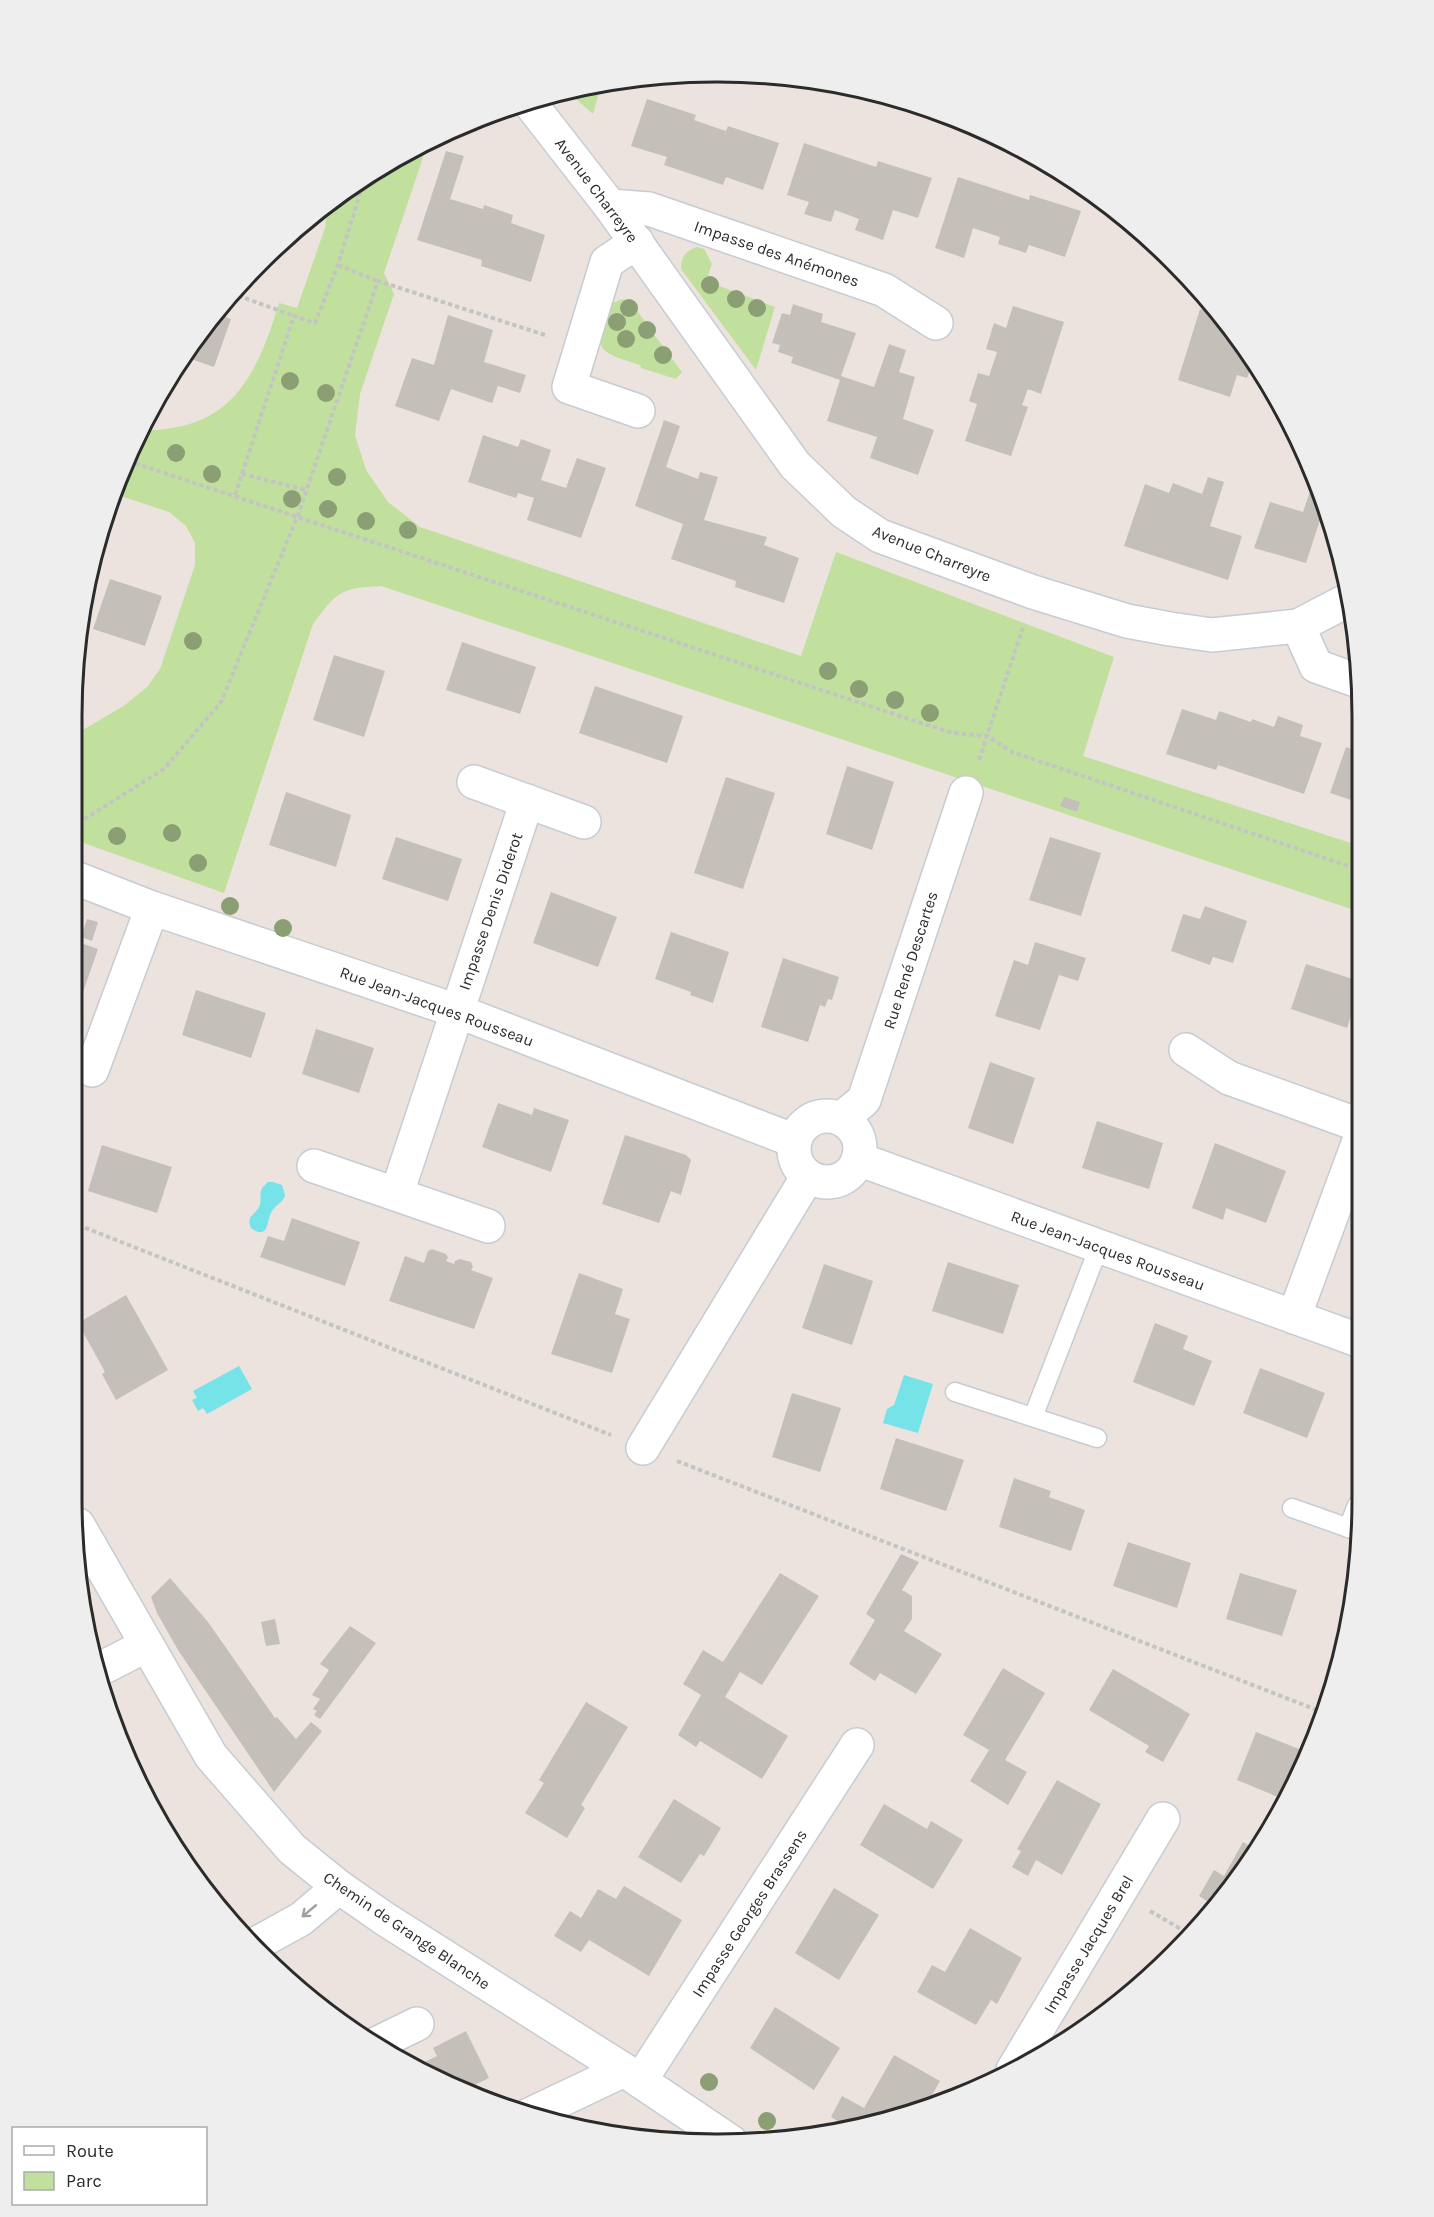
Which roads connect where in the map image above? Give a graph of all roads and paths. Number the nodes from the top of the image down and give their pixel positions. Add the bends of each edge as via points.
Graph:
1 (535, 109) edge
2 (361, 191) edge
3 (610, 206) junction
4 (637, 242) junction
5 (338, 265) junction
6 (378, 281) junction
7 (242, 297) edge
8 (294, 316) junction
9 (936, 322) dead end
10 (580, 347) junction
11 (638, 411) dead end
12 (136, 463) edge
13 (242, 474) junction
14 (306, 490) junction
15 (235, 495) junction
16 (298, 516) junction
17 (1033, 592) junction
18 (1341, 604) edge
19 (1299, 626) junction
20 (1350, 678) edge
21 (987, 735) junction
22 (474, 782) dead end
23 (966, 793) joint
24 (527, 801) junction
25 (82, 820) edge
26 (584, 822) dead end
27 (1352, 867) edge
28 (82, 881) edge
29 (152, 908) junction
30 (457, 1011) junction
31 (1186, 1050) dead end
32 (92, 1070) dead end
33 (841, 1119) junction
34 (1352, 1122) edge
35 (795, 1141) junction
36 (858, 1159) junction
37 (1352, 1160) edge
38 (314, 1166) dead end
39 (808, 1176) junction
40 (397, 1193) junction
41 (488, 1226) dead end
42 (82, 1227) edge
43 (1099, 1247) junction
44 (1294, 1317) junction
45 (1352, 1338) edge
46 (955, 1392) dead end
47 (1033, 1417) junction
48 (1097, 1438) dead end
49 (643, 1448) junction
50 (1292, 1508) dead end
51 (1351, 1529) edge
52 (84, 1535) edge
53 (147, 1645) junction
54 (105, 1667) edge
55 (1316, 1710) edge
56 (857, 1745) dead end
57 (1163, 1818) dead end
58 (339, 1887) junction
59 (1118, 1893) junction
60 (1183, 1930) edge
61 (261, 1942) edge
62 (417, 2024) dead end
63 (384, 2040) edge
64 (1021, 2056) edge
65 (632, 2076) junction
66 (543, 2110) edge
67 (719, 2134) edge

1 - 3 street, Avenue Charreyre
2 - 5 path
3 - 4 street, Avenue Charreyre
3 - 9 street, Impasse des Anémones via 649,208 884,290
4 - 10 street via 607,262
4 - 17 street, Avenue Charreyre via 795,465 844,512 880,536
5 - 6 path
5 - 8 path via 315,323
6 - 10 path
6 - 14 path
7 - 8 path
8 - 13 path
10 - 11 street via 569,387
12 - 15 path
13 - 14 path
13 - 15 path
14 - 16 path
15 - 16 path
16 - 21 path via 921,723 953,733
16 - 25 path via 221,702 164,769
17 - 19 street, Avenue Charreyre via 1126,621 1202,634
17 - 21 path
18 - 19 street, Avenue Charreyre
19 - 20 street via 1316,666
21 - 23 path
21 - 27 path via 1012,752
22 - 24 street
23 - 33 street, Rue René Descartes via 864,1100
24 - 26 street
24 - 30 street, Impasse Denis Diderot
28 - 29 street, Rue Jean-Jacques Rousseau
29 - 30 street, Rue Jean-Jacques Rousseau
29 - 32 street
30 - 35 street, Rue Jean-Jacques Rousseau
30 - 40 street, Impasse Denis Diderot
31 - 34 street via 1229,1078
33 - 35 street via 813,1119 798,1132
33 - 36 street via 859,1140
35 - 39 street via 796,1160
36 - 39 street via 847,1176 837,1180 817,1181
36 - 43 street, Rue Jean-Jacques Rousseau
37 - 44 street
38 - 40 street
39 - 49 street
40 - 41 street
42 - 49 path
43 - 44 street, Rue Jean-Jacques Rousseau
43 - 47 lane
44 - 45 street, Rue Jean-Jacques Rousseau
46 - 47 lane
47 - 48 lane
49 - 55 path
50 - 51 lane
52 - 53 street, Chemin de Grange Blanche
53 - 54 street
53 - 58 street, Chemin de Grange Blanche via 211,1756 292,1849
56 - 65 street, Impasse Georges Brassens
57 - 59 street, Impasse Jacques Brel
58 -> 61 street via 300,1919
58 - 65 street, Chemin de Grange Blanche
59 - 60 path
59 - 64 street, Impasse Jacques Brel
62 - 63 street
65 - 66 street
65 - 67 street, Chemin de Grange Blanche

